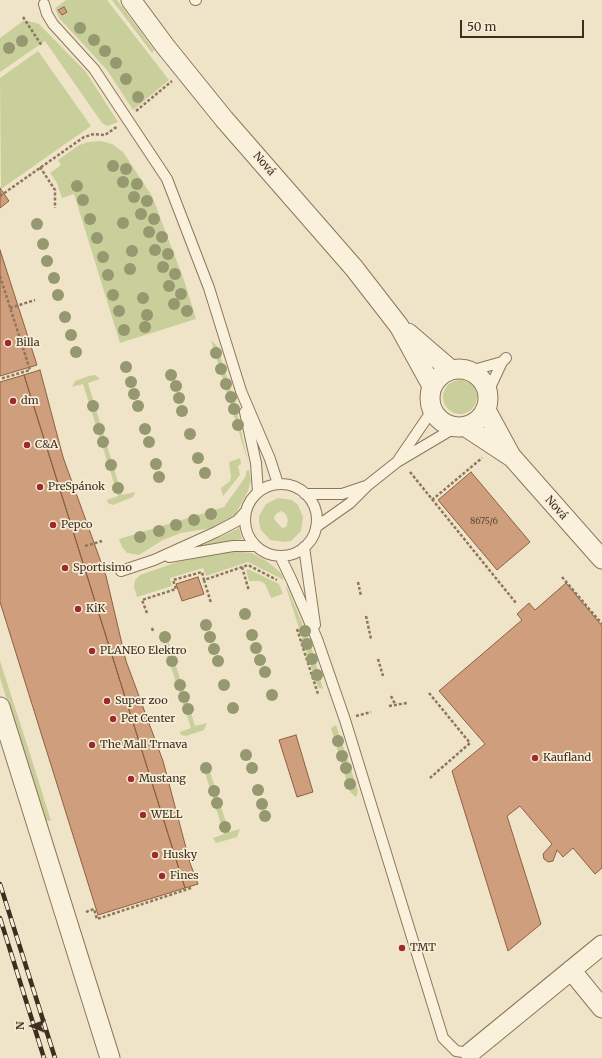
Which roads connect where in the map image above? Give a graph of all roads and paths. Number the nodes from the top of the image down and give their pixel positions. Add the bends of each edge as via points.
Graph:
1 (131, 0) edge
2 (44, 4) dead end
3 (23, 17) dead end
4 (42, 46) dead end
5 (173, 80) dead end
6 (134, 113) dead end
7 (120, 124) dead end
8 (40, 167) junction
9 (0, 196) edge
10 (55, 208) dead end
11 (0, 276) edge
12 (35, 300) dead end
13 (10, 308) junction
14 (399, 326) junction
15 (451, 370) junction
16 (470, 371) junction
17 (0, 379) edge
18 (432, 386) junction
19 (240, 391) junction
20 (487, 401) junction
21 (432, 409) junction
22 (461, 427) junction
23 (511, 456) junction
24 (482, 457) dead end
25 (397, 462) junction
26 (410, 472) dead end
27 (278, 484) junction
28 (368, 485) junction
29 (258, 492) junction
30 (305, 494) junction
31 (432, 500) junction
32 (246, 511) junction
33 (316, 527) junction
34 (102, 541) dead end
35 (85, 546) dead end
36 (256, 546) junction
37 (304, 547) junction
38 (280, 556) junction
39 (602, 559) edge
40 (154, 560) junction
41 (242, 568) junction
42 (121, 571) dead end
43 (562, 577) dead end
44 (204, 580) junction
45 (281, 582) dead end
46 (358, 582) dead end
47 (250, 591) dead end
48 (361, 596) dead end
49 (211, 603) dead end
50 (516, 603) dead end
51 (147, 614) dead end
52 (366, 616) dead end
53 (602, 624) edge
54 (296, 628) dead end
55 (317, 639) junction
56 (371, 639) dead end
57 (378, 660) dead end
58 (383, 676) dead end
59 (429, 693) dead end
60 (318, 694) dead end
61 (391, 696) dead end
62 (407, 703) dead end
63 (395, 705) junction
64 (389, 706) dead end
65 (0, 707) edge
66 (371, 712) dead end
67 (352, 717) dead end
68 (430, 778) dead end
69 (191, 888) dead end
70 (86, 912) dead end
71 (602, 945) edge
72 (571, 970) junction
73 (602, 1008) edge
74 (462, 1054) edge
75 (110, 1058) edge

1 - 14 street, Nová via 198,87 354,268
2 - 19 lane via 53,24 94,69 167,179 209,288
3 - 4 path
5 - 6 path
7 - 8 path via 105,135 94,134 84,137
8 - 9 path
8 - 10 path via 55,190
11 - 13 path
12 - 13 path
13 - 17 path via 30,370
14 - 15 street, Nová
14 - 18 street, Nová
15 - 16 street
15 - 18 street via 440,376
16 - 20 street, Nová via 482,380
16 - 20 lane via 504,360
18 - 21 street
19 - 27 lane via 270,459
19 - 29 lane via 256,463
20 - 22 street via 478,421
20 - 23 street, Nová
21 - 22 street, Nová via 442,422
21 - 25 lane
22 - 23 street, Nová
22 - 25 lane
23 - 39 street, Nová
24 - 31 path
25 - 28 lane
26 - 31 path
27 - 29 lane
27 - 30 lane via 293,486
28 - 30 lane via 342,494
28 - 33 lane via 350,503
29 - 32 lane
30 - 33 lane via 315,509
31 - 50 path
32 - 36 lane via 247,534
32 - 40 lane via 228,526
33 - 37 lane via 312,538
34 - 35 path
36 - 38 lane via 265,552
36 - 40 lane via 233,546
37 - 38 lane via 295,553
37 - 55 lane
38 - 55 lane
40 - 42 lane
41 - 44 path
41 - 45 path via 248,565
41 - 47 path
43 - 53 path
44 - 49 path
44 - 51 path via 202,572 173,580 176,589 142,600
46 - 48 path
52 - 56 path
54 - 60 path
55 - 74 lane via 348,727 443,1038
57 - 58 path
59 - 68 path via 470,743
61 - 63 path
62 - 63 path
63 - 64 path
65 - 75 street
66 - 67 path
69 - 70 path via 97,919 94,909
71 - 72 street
72 - 73 street
72 - 74 street

